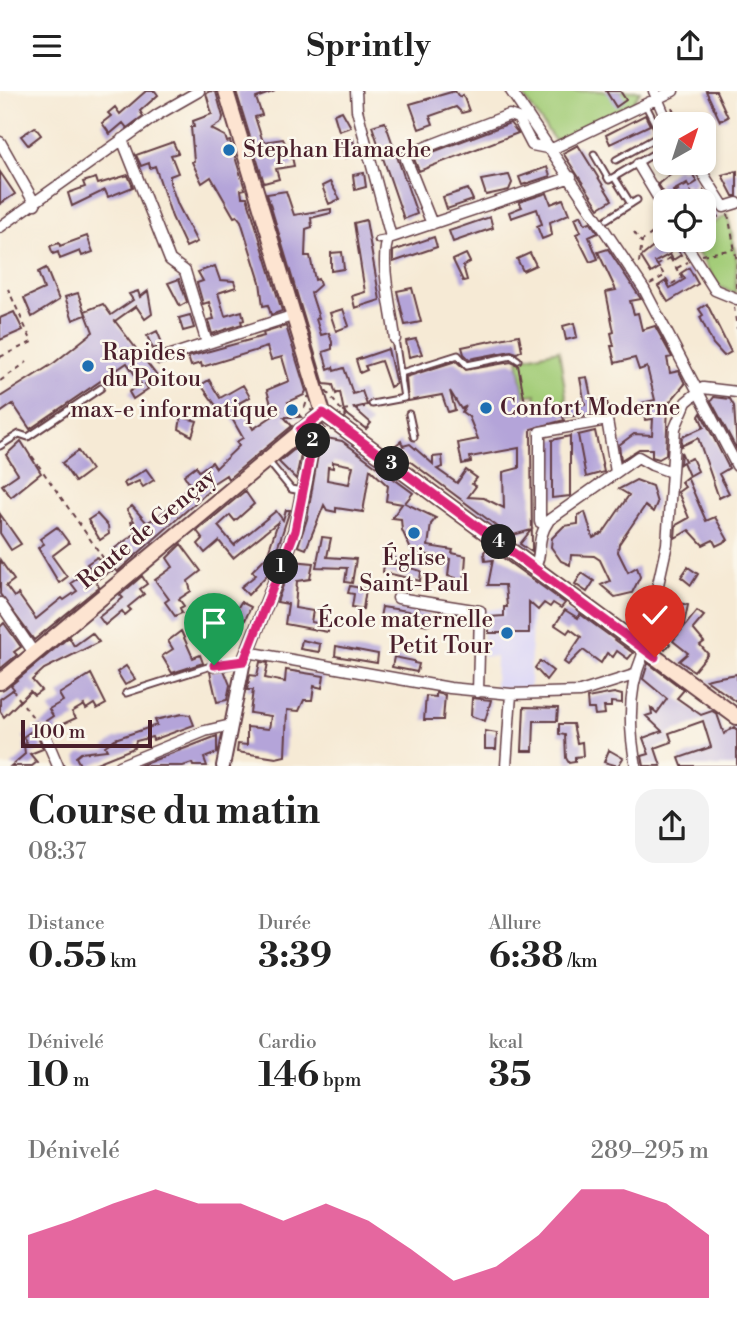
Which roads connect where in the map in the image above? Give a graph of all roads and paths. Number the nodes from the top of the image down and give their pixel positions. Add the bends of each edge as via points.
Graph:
1 (199, 91) edge
2 (226, 91) edge
3 (356, 91) edge
4 (512, 91) edge
5 (662, 94) edge
6 (645, 104) junction
7 (666, 112) edge
8 (673, 112) edge
9 (122, 139) junction
10 (0, 142) edge
11 (552, 149) junction
12 (594, 154) dead end
13 (653, 155) edge
14 (616, 160) dead end
15 (638, 164) junction
16 (704, 175) edge
17 (571, 177) junction
18 (614, 177) junction
19 (653, 189) edge
20 (637, 201) dead end
21 (737, 203) edge
22 (34, 204) junction
23 (631, 204) junction
24 (726, 207) junction
25 (607, 219) dead end
26 (432, 224) junction
27 (0, 227) edge
28 (634, 232) dead end
29 (653, 234) edge
30 (386, 239) junction
31 (641, 243) junction
32 (736, 249) edge
33 (691, 252) edge
34 (695, 258) junction
35 (640, 268) dead end
36 (677, 269) junction
37 (664, 276) junction
38 (8, 289) dead end
39 (650, 298) junction
40 (736, 299) edge
41 (295, 315) junction
42 (737, 329) edge
43 (396, 338) joint
44 (207, 343) junction
45 (0, 357) edge
46 (159, 359) dead end
47 (518, 360) dead end
48 (27, 362) dead end
49 (401, 373) junction
50 (0, 381) edge
51 (102, 388) dead end
52 (698, 391) junction
53 (737, 392) edge
54 (319, 394) junction
55 (372, 404) dead end
56 (363, 407) dead end
57 (341, 411) junction
58 (323, 413) junction
59 (409, 414) dead end
60 (346, 416) dead end
61 (300, 430) junction
62 (414, 437) dead end
63 (0, 446) edge
64 (32, 456) dead end
65 (266, 459) junction
66 (737, 466) edge
67 (671, 471) junction
68 (616, 472) junction
69 (305, 492) junction
70 (545, 525) junction
71 (534, 568) junction
72 (120, 581) junction
73 (398, 598) dead end
74 (0, 603) edge
75 (644, 648) junction
76 (34, 653) junction
77 (245, 657) junction
78 (634, 675) junction
79 (1, 680) edge
80 (478, 692) junction
81 (126, 693) dead end
82 (511, 694) junction
83 (737, 717) edge
84 (231, 725) junction
85 (44, 733) joint
86 (58, 766) edge
87 (119, 766) edge
88 (223, 766) edge
89 (506, 766) edge
90 (636, 766) edge

1 - 9 street
2 - 41 main road
3 - 30 street
4 - 11 street
5 - 6 street
5 - 7 street
5 - 8 path
6 - 11 street
6 - 14 lane via 661,135
9 - 22 street
9 - 44 street via 170,260 185,271
10 - 22 street
11 - 17 street
11 - 26 street via 533,145 518,118 509,115 408,155
12 - 18 lane via 609,180
13 - 15 lane
15 - 18 lane
15 - 19 street
16 - 24 street
17 - 26 street
17 - 39 street
18 - 23 lane
20 - 23 lane
21 - 24 street
22 - 27 street
23 - 25 lane
24 - 32 path
26 - 30 street
28 - 31 path
29 - 31 path
30 - 43 street
31 - 35 path
32 - 34 path
32 - 40 path
33 - 34 street
34 - 36 path
34 - 40 street via 715,290
36 - 37 path via 682,278 670,285
36 - 37 path via 670,258 658,265
37 - 39 path via 650,284 655,292
38 - 45 path via 32,342
39 - 52 street
40 - 42 path
41 - 44 street
41 - 54 main road
43 - 49 lane
44 - 46 street
47 - 49 lane via 512,356 467,365 458,355
48 - 50 path
49 - 55 lane via 404,398
51 - 63 lane via 28,437 19,434
52 - 53 street
52 - 66 street
52 - 67 street via 686,402 675,428
54 - 57 path via 330,393
54 - 58 main road
56 - 57 path
57 - 60 path
58 - 61 main road, Route de Gençay
58 - 71 main road
59 - 62 lane
61 - 65 main road, Route de Gençay
61 - 69 street via 313,441
64 - 72 path
65 - 69 lane via 291,489
65 - 72 main road, Route de Gençay
67 - 68 street via 638,457
67 - 75 street via 667,544
68 - 70 street
68 - 70 street via 607,420 540,432 540,522
69 - 77 street via 295,531
70 - 71 street via 539,534
71 - 75 main road
72 - 76 main road, Route de Gençay
73 - 80 street via 480,611
74 - 76 street
75 - 78 street
75 - 83 main road
76 - 79 main road, Route de Gençay
77 - 80 street
77 - 81 lane
77 - 84 street
78 - 82 street via 580,692
78 - 90 street via 629,725
79 - 85 path
80 - 82 street
82 - 89 street
84 - 87 street
84 - 88 street
85 - 86 street

